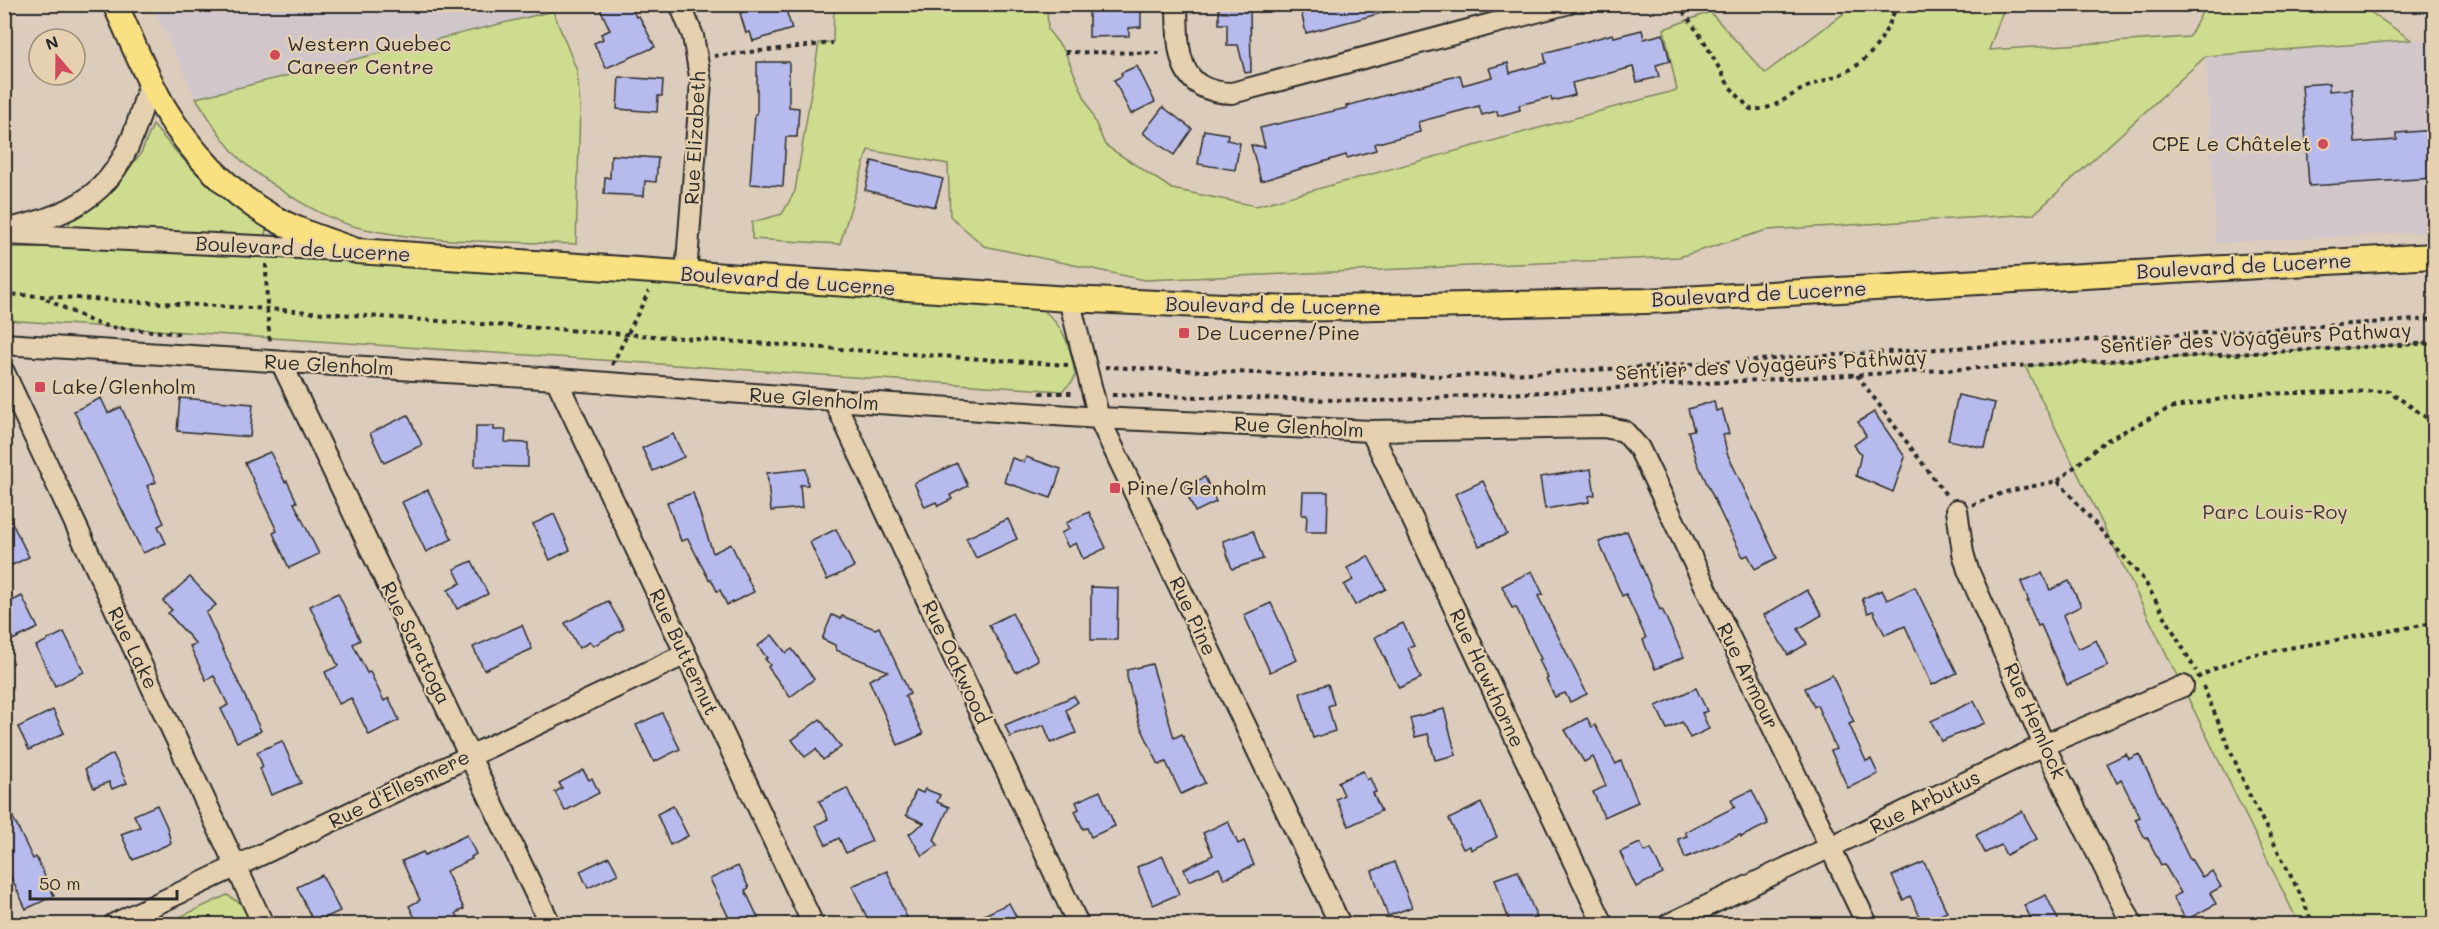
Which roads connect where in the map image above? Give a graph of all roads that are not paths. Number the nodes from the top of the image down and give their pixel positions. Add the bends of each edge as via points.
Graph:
1 (115, 4) edge
2 (680, 4) edge
3 (1177, 4) edge
4 (1566, 4) edge
5 (150, 79) junction
6 (4, 232) edge
7 (357, 251) junction
8 (2434, 256) edge
9 (686, 274) junction
10 (1069, 300) junction
11 (4, 344) edge
12 (276, 361) junction
13 (4, 372) edge
14 (556, 379) junction
15 (834, 400) junction
16 (1099, 418) junction
17 (1371, 431) junction
18 (1624, 431) joint
19 (1957, 510) road end
20 (684, 655) junction
21 (2183, 686) road end
22 (2044, 745) junction
23 (469, 755) junction
24 (1831, 848) junction
25 (235, 867) junction
26 (114, 924) edge
27 (263, 924) edge
28 (550, 924) edge
29 (813, 924) edge
30 (1078, 924) edge
31 (1340, 924) edge
32 (1603, 924) edge
33 (1669, 924) edge
34 (1867, 924) edge
35 (2132, 924) edge

1 - 5 main road
2 - 9 street, Rue Elizabeth via 693,36 701,82
3 - 4 street via 1179,53 1185,69 1193,80 1217,93 1232,93
5 - 6 street via 134,133 114,172 98,190 79,206 58,216
5 - 7 main road via 182,134 226,183 271,216
6 - 7 street, Boulevard de Lucerne
7 - 9 main road, Boulevard de Lucerne
8 - 10 main road, Boulevard de Lucerne via 1658,300 1290,309
9 - 10 main road, Boulevard de Lucerne
10 - 16 street, Rue Pine
11 - 12 street, Rue Glenholm
12 - 14 street, Rue Glenholm
12 - 23 street, Rue Saratoga
13 - 25 street, Rue Lake
14 - 15 street, Rue Glenholm
14 - 20 street, Rue Butternut
15 - 16 street, Rue Glenholm
15 - 30 street, Rue Oakwood
16 - 17 street, Rue Glenholm
16 - 31 street, Rue Pine
17 - 18 street, Rue Glenholm via 1604,427
17 - 32 street, Rue Hawthorne
18 - 24 street, Rue Armour via 1639,448
19 - 22 street, Rue Hemlock via 1968,570
20 - 23 street, Rue d'Ellesmere
20 - 29 street, Rue Butternut
21 - 22 street, Rue Arbutus
22 - 24 street, Rue Arbutus
22 - 35 street, Rue Hemlock
23 - 25 street, Rue d'Ellesmere
23 - 28 street, Rue Saratoga
24 - 33 street, Rue Arbutus
24 - 34 street, Rue Armour
25 - 26 street, Rue d'Ellesmere
25 - 27 street, Rue Lake

